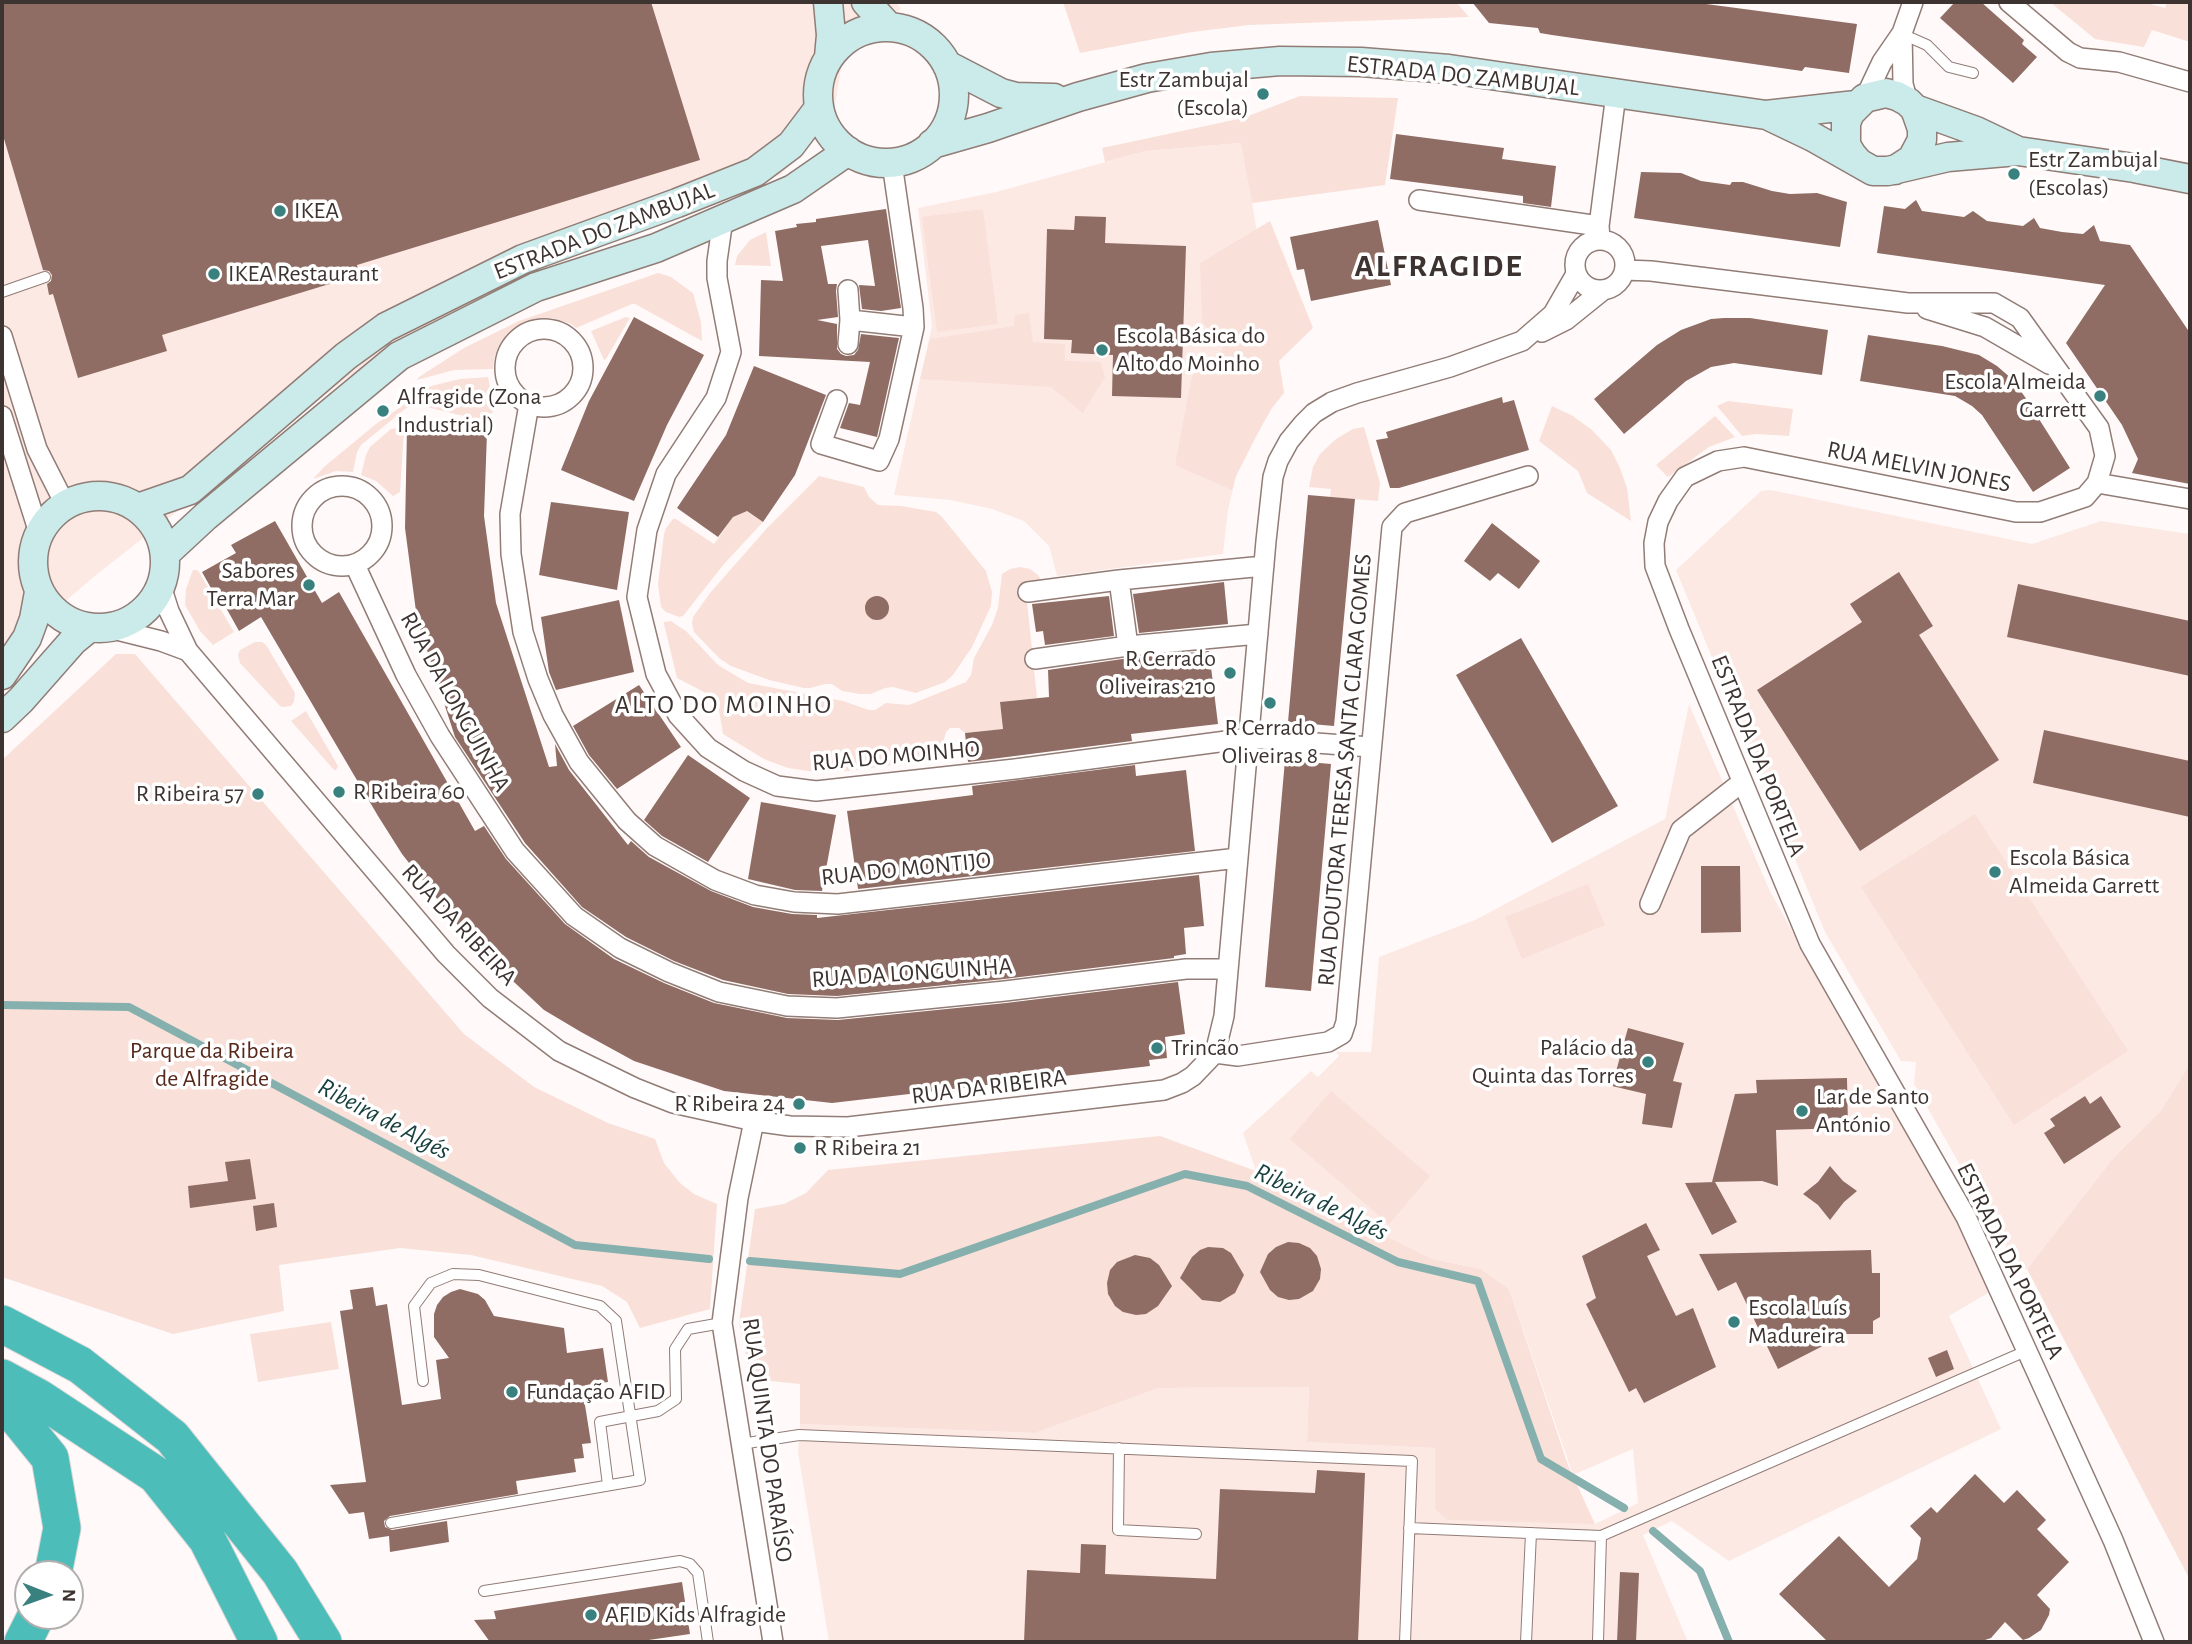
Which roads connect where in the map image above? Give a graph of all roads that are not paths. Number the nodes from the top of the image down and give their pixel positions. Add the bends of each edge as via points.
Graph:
1 (828, 2) edge
2 (866, 2) edge
3 (1913, 2) edge
4 (2009, 2) edge
5 (888, 26) junction
6 (1902, 33) junction
7 (829, 57) junction
8 (947, 65) junction
9 (1973, 73) dead end
10 (2190, 82) edge
11 (1616, 93) junction
12 (1078, 97) junction
13 (1861, 101) junction
14 (1911, 105) junction
15 (819, 108) junction
16 (1766, 115) junction
17 (932, 144) junction
18 (848, 151) junction
19 (2018, 151) junction
20 (892, 163) junction
21 (1859, 163) junction
22 (1895, 170) junction
23 (2190, 179) edge
24 (1419, 200) dead end
25 (723, 219) junction
26 (1600, 233) junction
27 (1625, 270) junction
28 (1576, 274) junction
29 (45, 277) dead end
30 (848, 290) dead end
31 (1602, 291) junction
32 (2, 292) edge
33 (850, 320) junction
34 (914, 327) junction
35 (2, 336) edge
36 (1531, 336) junction
37 (848, 344) dead end
38 (836, 400) dead end
39 (529, 404) junction
40 (2, 416) edge
41 (1528, 476) dead end
42 (2097, 483) junction
43 (2190, 499) edge
44 (65, 505) junction
45 (138, 508) junction
46 (1658, 522) joint
47 (39, 533) junction
48 (165, 554) junction
49 (355, 565) junction
50 (1264, 566) junction
51 (1119, 580) junction
52 (161, 586) junction
53 (39, 592) junction
54 (1028, 592) dead end
55 (99, 628) junction
56 (1258, 634) junction
57 (1128, 646) junction
58 (188, 651) junction
59 (1035, 659) dead end
60 (2, 675) edge
61 (2, 718) edge
62 (1249, 738) junction
63 (1370, 747) junction
64 (1741, 783) junction
65 (1238, 858) junction
66 (1650, 904) dead end
67 (1228, 969) junction
68 (1215, 1053) junction
69 (754, 1121) junction
70 (722, 1323) junction
71 (2, 1324) edge
72 (2026, 1351) junction
73 (2, 1356) edge
74 (2, 1378) edge
75 (423, 1381) dead end
76 (2, 1399) edge
77 (631, 1417) junction
78 (741, 1444) junction
79 (1119, 1448) junction
80 (156, 1475) junction
81 (608, 1485) junction
82 (391, 1523) dead end
83 (1409, 1528) junction
84 (246, 1531) junction
85 (1531, 1533) junction
86 (1196, 1534) dead end
87 (1601, 1536) junction
88 (56, 1560) edge
89 (484, 1591) dead end
90 (259, 1642) edge
91 (294, 1642) edge
92 (323, 1642) edge
93 (708, 1642) edge
94 (773, 1642) edge
95 (1405, 1642) edge
96 (1527, 1642) edge
97 (1598, 1642) edge
98 (2154, 1642) edge

1 - 7 street
2 - 5 street
3 - 6 street
4 - 10 street via 2080,58 2119,62
5 - 7 street via 855,34
5 - 8 street via 916,34 939,52
6 - 9 lane via 1927,45 1949,67
6 - 13 street
6 - 14 street via 1903,84
7 - 15 street via 818,90
8 - 12 street, ESTRADA DO ZAMBUJAL via 1001,93 1037,99
8 - 17 street via 953,107 946,128
11 - 12 street, ESTRADA DO ZAMBUJAL via 1450,69 1280,61 1147,78
11 - 16 street, ESTRADA DO ZAMBUJAL
11 - 26 street
12 - 17 street, ESTRADA DO ZAMBUJAL
13 - 14 street, ESTRADA DO ZAMBUJAL via 1886,93
13 - 16 street, ESTRADA DO ZAMBUJAL
13 - 21 street via 1844,134
14 - 19 street, ESTRADA DO ZAMBUJAL
14 - 22 street via 1922,140 1912,159
15 - 18 street via 825,125
15 - 45 street, ESTRADA DO ZAMBUJAL via 790,145 755,172 523,259 386,327 190,491
16 - 21 street, ESTRADA DO ZAMBUJAL
17 - 20 street
18 - 20 street
18 - 25 street, ESTRADA DO ZAMBUJAL via 793,189
19 - 22 street, ESTRADA DO ZAMBUJAL via 1948,157
19 - 23 street, ESTRADA DO ZAMBUJAL
20 - 34 street
21 - 22 street, ESTRADA DO ZAMBUJAL via 1873,171
24 - 26 street
25 - 48 street, ESTRADA DO ZAMBUJAL via 656,248 536,286 399,356
25 - 62 street, RUA DO MOINHO via 717,278 731,352 716,398 666,474 647,530 638,597 656,674 678,715 708,748 777,786 816,791
26 - 27 street via 1618,247
26 - 28 street via 1580,249
27 - 31 street via 1617,285
27 - 42 street via 1908,303 1985,327 2056,368 2099,428 2105,457
28 - 31 street via 1586,287
28 - 36 street via 1553,314
29 - 32 lane
30 - 33 street
31 - 36 street via 1566,320
33 - 34 street
33 - 37 street
34 - 38 street via 889,439 879,461 821,444
35 - 44 street via 37,449
36 - 50 street via 1450,367 1357,393 1314,413 1278,460
39 - 39 street via 555,406 576,391 583,366 574,342 564,334 539,329 527,333 509,351 505,363 510,388
39 - 65 street, RUA DO MONTIJO via 510,513 523,632 548,705 579,762 627,821 655,846 715,880 755,895 838,904
40 - 47 street
41 - 63 street, RUA DOUTORA TERESA SANTA CLARA GOMES via 1405,513 1392,527
42 - 43 street
42 - 46 street, RUA MELVIN JONES via 2085,497 2040,512 2016,512 1744,457 1718,461 1685,477
44 - 45 street via 102,495
44 - 47 street
45 - 48 street via 156,528
46 - 64 street, ESTRADA DA PORTELA via 1656,566
47 - 53 street via 32,562
48 - 52 street
49 - 49 street via 375,550 382,526 380,513 365,493 341,486 328,489 307,506 302,533 316,557 341,567
49 - 67 street, RUA DA LONGUINHA via 440,737 515,851 574,916 620,948 669,972 719,992 787,1006 837,1008
50 - 51 street
50 - 56 street
51 - 54 street
51 - 57 street
52 - 55 street via 142,613 127,622
52 - 58 street, RUA DA RIBEIRA
53 - 55 street via 69,622
53 - 60 street via 27,638
55 - 58 street
55 - 61 street via 72,641
56 - 57 street
56 - 62 street
57 - 59 street
58 - 69 street, RUA DA RIBEIRA via 446,954 490,999 559,1051 635,1088 673,1103
62 - 63 street, RUA DO MOINHO
62 - 65 street
63 - 68 street, RUA DOUTORA TERESA SANTA CLARA GOMES via 1342,1034 1328,1042 1238,1056
64 - 66 street via 1681,830
64 - 72 street, ESTRADA DA PORTELA via 1810,944 1966,1217
65 - 67 street
67 - 68 street
68 - 69 street, RUA DA RIBEIRA via 1182,1083 1147,1093 848,1127
69 - 70 street, RUA QUINTA DO PARAÍSO via 738,1198
70 - 77 lane via 688,1329 675,1349 676,1399 658,1411
70 - 78 street, RUA QUINTA DO PARAÍSO
71 - 84 highway via 80,1365 172,1437
72 - 87 lane
72 - 98 street, ESTRADA DA PORTELA via 2113,1540
73 - 80 highway via 101,1416
74 - 80 highway
75 - 77 lane via 414,1306 431,1283 453,1274 479,1275 600,1306 616,1321
76 - 88 highway via 50,1458 62,1528
77 - 81 lane via 600,1422
77 - 81 lane via 640,1480
78 - 79 lane via 799,1435
78 - 94 street, RUA QUINTA DO PARAÍSO
79 - 83 lane via 1412,1461
79 - 86 lane via 1118,1530
80 - 90 highway via 206,1539
81 - 82 lane
83 - 85 lane
83 - 95 lane
84 - 91 highway
84 - 92 highway via 280,1573
85 - 87 lane
85 - 96 lane
87 - 97 lane
89 - 93 lane via 680,1561 698,1573

